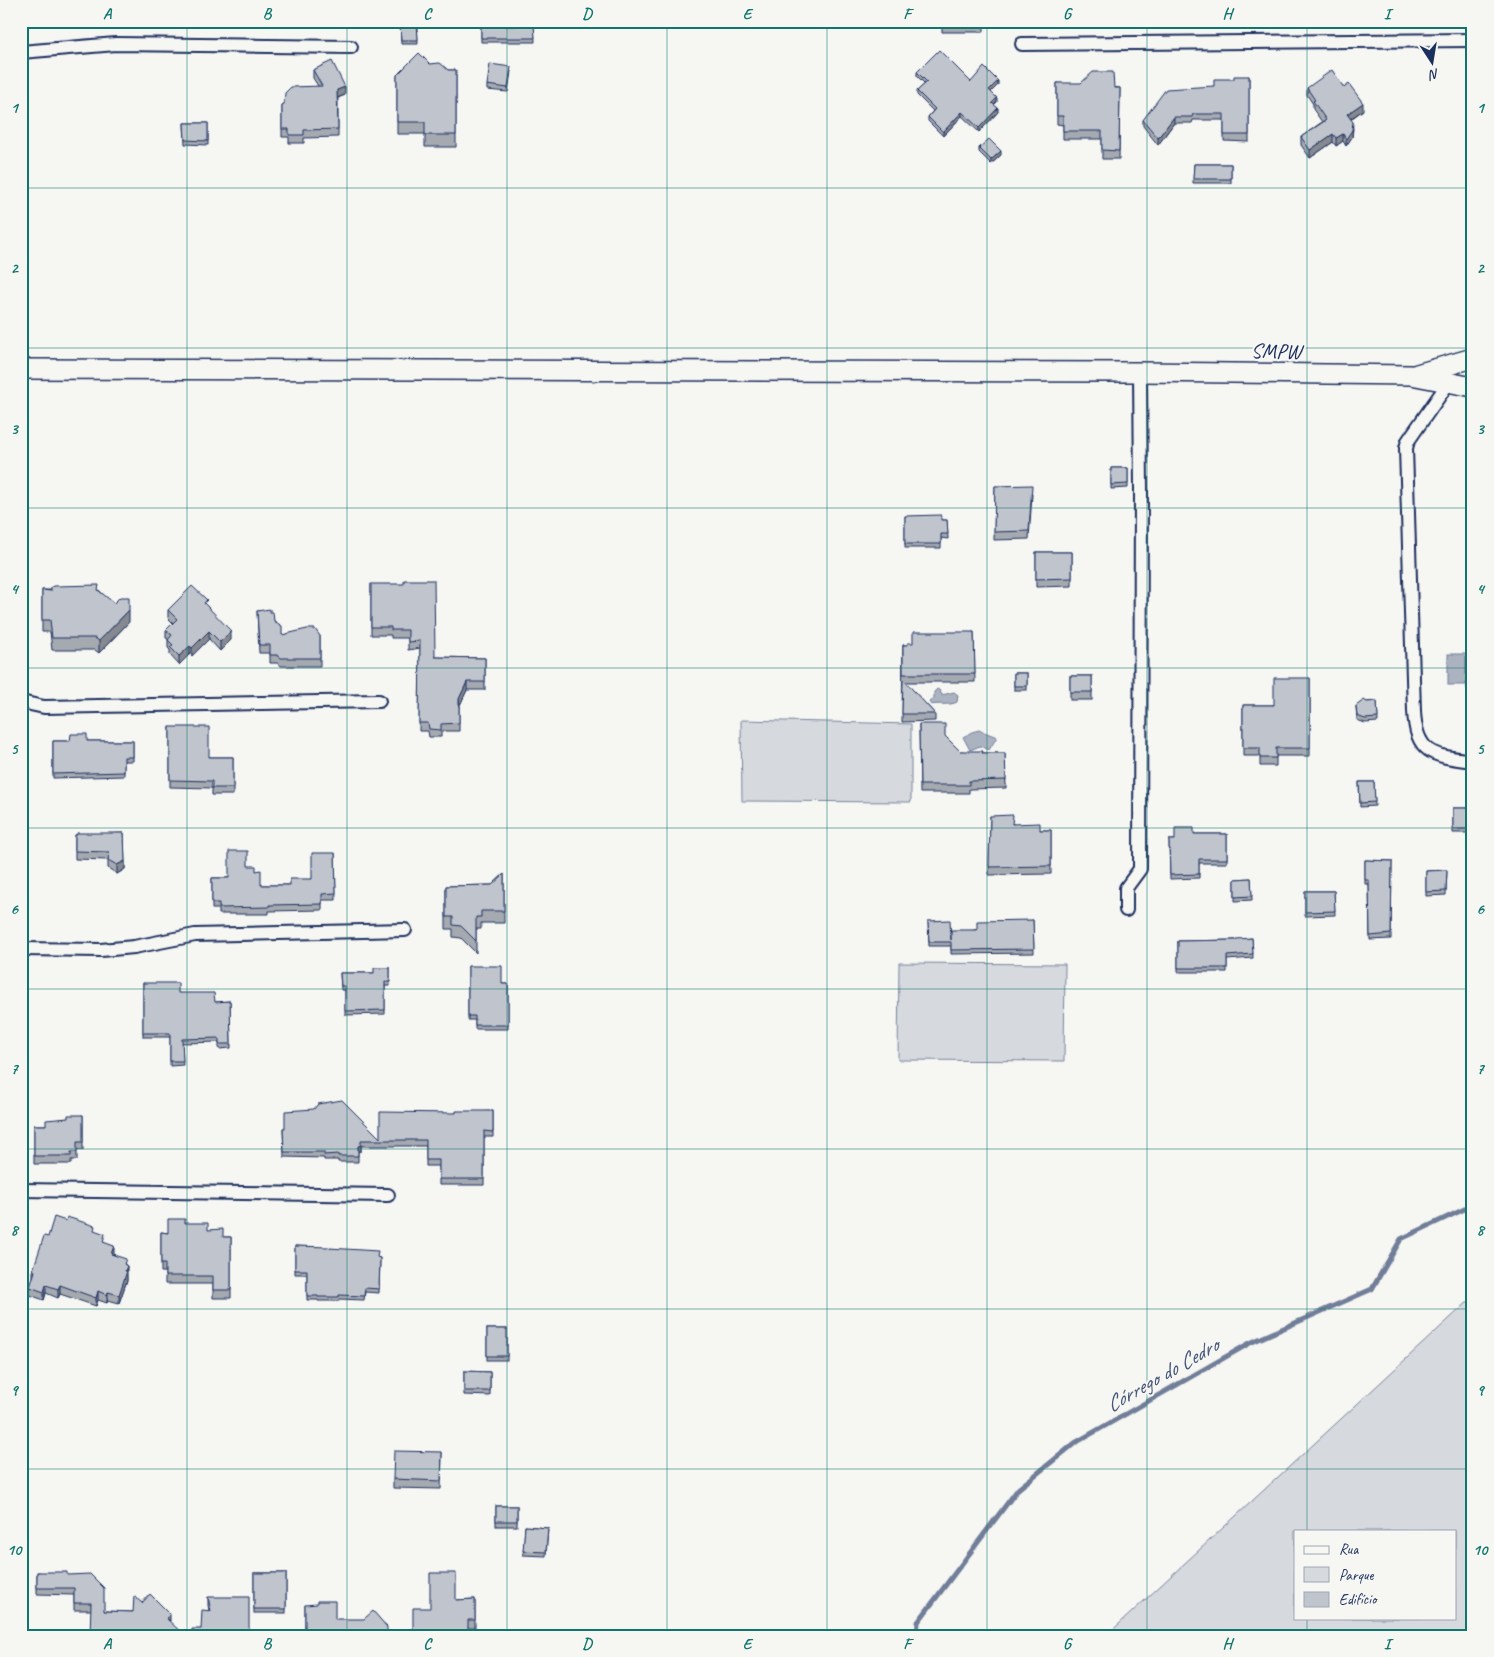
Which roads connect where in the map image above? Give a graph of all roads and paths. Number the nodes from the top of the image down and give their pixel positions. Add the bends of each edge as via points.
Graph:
1 (1473, 40) edge
2 (1022, 44) dead end
3 (350, 47) dead end
4 (21, 52) edge
5 (1473, 358) edge
6 (1473, 366) edge
7 (21, 369) edge
8 (1140, 372) junction
9 (1411, 376) junction
10 (1473, 378) edge
11 (1449, 382) junction
12 (1473, 387) edge
13 (379, 701) dead end
14 (21, 702) edge
15 (1473, 761) edge
16 (1126, 910) dead end
17 (404, 930) dead end
18 (21, 949) edge
19 (21, 1190) edge
20 (388, 1195) dead end

1 - 2 street
3 - 4 street via 116,44
5 - 9 street, SMPW
6 - 10 street
7 - 8 street, SMPW
8 - 9 street, SMPW
8 - 16 street via 1140,869 1126,888
9 - 11 street, SMPW
11 - 12 street, SMPW
11 - 15 street via 1406,448 1414,720 1420,740 1435,754
13 - 14 street via 44,707
17 - 18 street via 195,935 101,950
19 - 20 street

